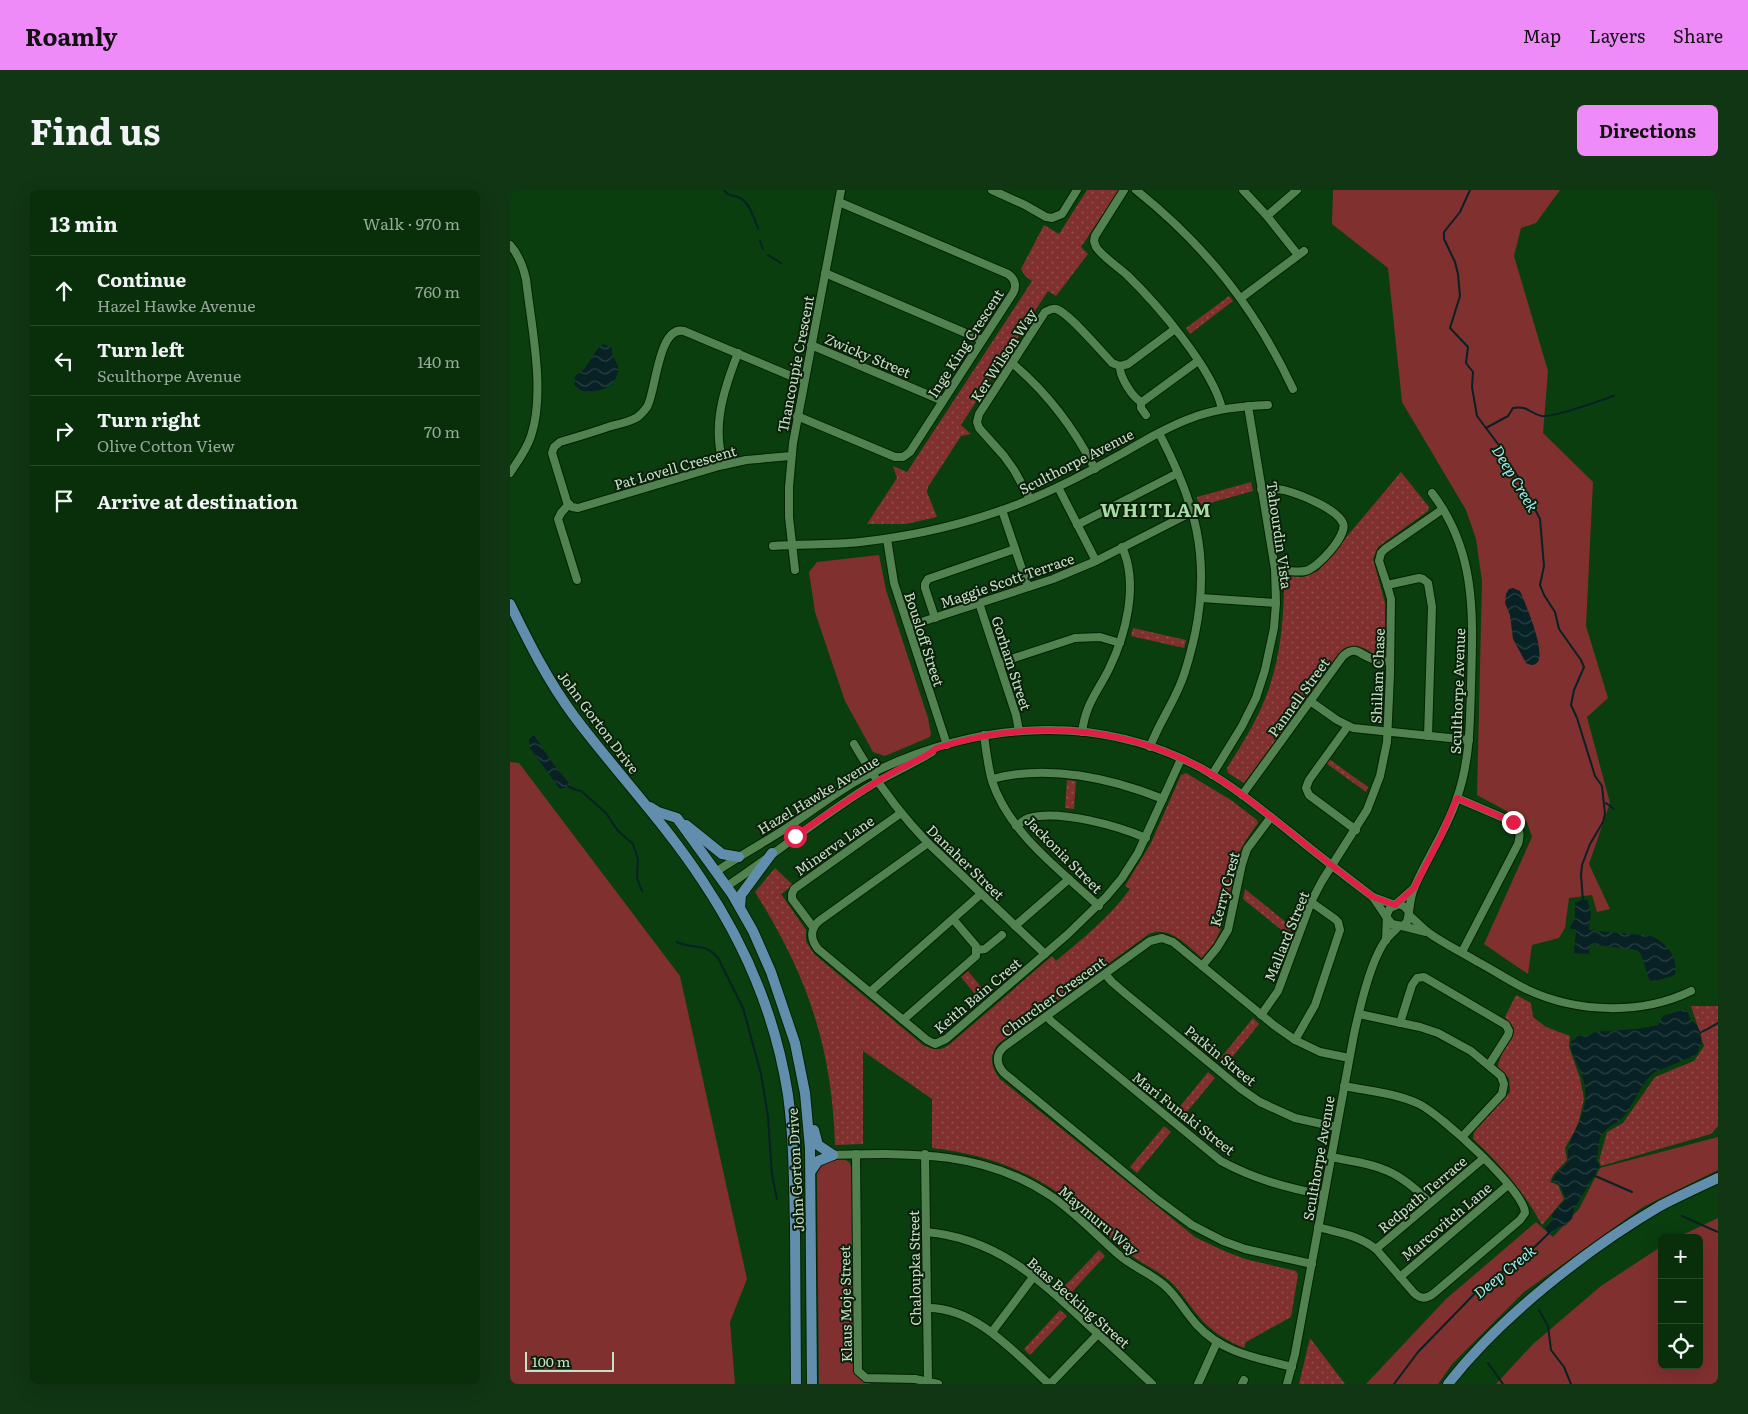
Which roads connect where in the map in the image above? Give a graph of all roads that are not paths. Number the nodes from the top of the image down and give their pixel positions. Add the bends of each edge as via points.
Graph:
1 (841, 190) edge
2 (992, 190) edge
3 (1077, 190) edge
4 (1124, 190) edge
5 (1136, 190) edge
6 (1242, 190) edge
7 (1297, 190) edge
8 (839, 202) junction
9 (1267, 216) junction
10 (510, 245) edge
11 (825, 273) junction
12 (1241, 298) junction
13 (1175, 329) junction
14 (982, 340) junction
15 (811, 344) junction
16 (738, 354) junction
17 (1198, 361) junction
18 (1012, 363) junction
19 (1120, 366) junction
20 (804, 380) junction
21 (1292, 389) dead end
22 (943, 401) junction
23 (1141, 402) junction
24 (1268, 405) dead end
25 (1248, 406) junction
26 (1222, 410) junction
27 (797, 416) junction
28 (1146, 416) dead end
29 (1159, 433) junction
30 (791, 456) junction
31 (724, 464) junction
32 (1095, 469) junction
33 (510, 472) edge
34 (1178, 473) junction
35 (1058, 487) junction
36 (1261, 489) junction
37 (1432, 493) dead end
38 (1030, 499) junction
39 (569, 504) junction
40 (1443, 509) junction
41 (1002, 510) junction
42 (1192, 512) junction
43 (1077, 525) junction
44 (887, 539) junction
45 (792, 544) junction
46 (773, 546) dead end
47 (1122, 547) junction
48 (1015, 549) junction
49 (1096, 561) junction
50 (1275, 569) junction
51 (795, 570) dead end
52 (577, 580) dead end
53 (1387, 585) junction
54 (1028, 587) junction
55 (1201, 598) junction
56 (979, 603) junction
57 (1276, 603) junction
58 (510, 604) edge
59 (935, 618) junction
60 (909, 626) junction
61 (1120, 643) junction
62 (1390, 661) junction
63 (999, 662) junction
64 (1310, 701) junction
65 (1348, 726) junction
66 (1019, 730) junction
67 (1082, 732) junction
68 (1388, 732) junction
69 (984, 735) junction
70 (1428, 736) junction
71 (1469, 740) junction
72 (854, 744) dead end
73 (947, 745) junction
74 (1150, 747) junction
75 (937, 748) junction
76 (1181, 759) junction
77 (872, 773) junction
78 (1212, 775) junction
79 (992, 779) junction
80 (877, 782) junction
81 (1242, 795) junction
82 (1457, 798) junction
83 (1163, 799) junction
84 (641, 800) junction
85 (901, 813) junction
86 (1271, 817) junction
87 (677, 818) junction
88 (1016, 826) junction
89 (1356, 830) junction
90 (1146, 838) junction
91 (928, 843) junction
92 (772, 853) junction
93 (738, 857) junction
94 (1332, 866) junction
95 (717, 871) junction
96 (1069, 878) junction
97 (703, 880) junction
98 (727, 886) junction
99 (1414, 888) junction
100 (981, 894) junction
101 (712, 895) junction
102 (1373, 897) junction
103 (1311, 902) junction
104 (1395, 905) junction
105 (1099, 906) junction
106 (740, 907) junction
107 (1409, 913) junction
108 (1388, 918) junction
109 (953, 919) junction
110 (1016, 926) junction
111 (1400, 926) junction
112 (814, 927) junction
113 (1428, 933) junction
114 (1002, 935) dead end
115 (1386, 940) junction
116 (977, 950) junction
117 (1462, 952) junction
118 (1045, 954) junction
119 (1202, 966) junction
120 (1106, 974) junction
121 (1691, 991) dead end
122 (870, 992) junction
123 (1359, 1014) junction
124 (1261, 1015) junction
125 (1047, 1016) junction
126 (903, 1020) junction
127 (1400, 1023) junction
128 (1295, 1040) junction
129 (1349, 1058) junction
130 (1489, 1065) junction
131 (1344, 1086) junction
132 (808, 1124) junction
133 (1336, 1127) junction
134 (1462, 1137) junction
135 (856, 1154) junction
136 (925, 1154) junction
137 (833, 1155) junction
138 (1331, 1157) junction
139 (1484, 1158) junction
140 (811, 1171) junction
141 (1718, 1178) edge
142 (1508, 1185) junction
143 (1324, 1196) junction
144 (1430, 1203) junction
145 (1318, 1227) junction
146 (926, 1232) junction
147 (1376, 1249) junction
148 (1312, 1264) junction
149 (1034, 1276) junction
150 (1400, 1277) junction
151 (927, 1308) junction
152 (992, 1332) junction
153 (1098, 1334) junction
154 (1217, 1342) junction
155 (1292, 1367) junction
156 (875, 1381) edge
157 (928, 1381) junction
158 (1202, 1383) edge
159 (796, 1384) edge
160 (812, 1384) edge
161 (938, 1384) edge
162 (1050, 1384) edge
163 (1152, 1384) edge
164 (1287, 1384) edge
165 (1448, 1384) edge

1 - 8 street, Thancoupie Crescent
2 - 3 street via 1053,218 1062,214
4 - 13 street via 1095,236 1095,245 1152,301
5 - 12 street via 1189,237
6 - 9 street
7 - 9 street
8 - 11 street, Thancoupie Crescent
8 - 14 street, Inge King Crescent via 1011,276 1015,283 1014,291
9 - 12 street via 1301,253
10 - 33 street via 526,279 537,393 532,434
11 - 14 street
11 - 15 street, Thancoupie Crescent
12 - 21 street via 1279,360
13 - 17 street
13 - 19 street via 1128,364
14 - 22 street, Inge King Crescent
15 - 20 street, Thancoupie Crescent
15 - 22 street, Zwicky Street
16 - 20 street
16 - 31 street via 725,386 720,410 720,453
16 - 39 street via 683,330 672,333 658,364 649,402 643,413 632,420 561,442 554,448 553,455
17 - 23 street
17 - 26 street via 1218,396
18 - 19 street, Ker Wilson Way via 1045,312 1054,309 1062,312 1112,363
18 - 32 street via 1051,401 1082,444
18 - 38 street, Ker Wilson Way via 979,414 977,424 1014,470
19 - 23 street via 1121,377
20 - 27 street, Thancoupie Crescent
22 - 27 street, Inge King Crescent via 910,452 899,458
23 - 28 street
24 - 25 street, Sculthorpe Avenue
25 - 26 street, Sculthorpe Avenue
25 - 36 street, Tahourdin Vista
26 - 29 street, Sculthorpe Avenue via 1186,420
27 - 30 street, Thancoupie Crescent
29 - 32 street, Sculthorpe Avenue
29 - 34 street
30 - 31 street, Pat Lovell Crescent
30 - 45 street, Thancoupie Crescent via 789,517
31 - 39 street, Pat Lovell Crescent via 580,508
32 - 35 street, Sculthorpe Avenue
34 - 42 street
34 - 43 street
35 - 38 street, Sculthorpe Avenue
35 - 43 street
36 - 50 street, Tahourdin Vista
36 - 50 street via 1283,490 1313,501 1340,519 1344,526 1342,535 1310,570
37 - 40 street, Sculthorpe Avenue
38 - 41 street, Sculthorpe Avenue
39 - 52 street via 558,519
40 - 53 street, Shillam Chase via 1381,553 1379,561
40 - 71 street, Sculthorpe Avenue via 1463,554 1471,594
41 - 44 street, Sculthorpe Avenue
41 - 48 street
42 - 47 street, Maggie Scott Terrace
42 - 55 street via 1200,551
43 - 49 street
44 - 45 street, Sculthorpe Avenue
44 - 60 street, Bousloff Street via 894,583
45 - 46 street, Sculthorpe Avenue
45 - 51 street, Thancoupie Crescent
47 - 49 street, Maggie Scott Terrace
47 - 61 street via 1128,562 1130,583
48 - 54 street
48 - 59 street via 928,579 925,588
49 - 54 street, Maggie Scott Terrace
50 - 57 street, Tahourdin Vista
53 - 62 street, Shillam Chase via 1391,614
53 - 70 street via 1419,578 1428,583 1432,608
54 - 56 street, Maggie Scott Terrace
55 - 57 street
55 - 74 street via 1188,664
56 - 59 street, Maggie Scott Terrace
56 - 63 street, Gorham Street
57 - 78 street, Tahourdin Vista via 1271,649 1261,685 1245,720
58 - 84 main road, John Gorton Drive via 551,682
59 - 60 street, Maggie Scott Terrace
60 - 73 street, Bousloff Street
61 - 63 street via 1100,637 1075,638
61 - 67 street via 1085,714
62 - 64 street, Pannell Street via 1373,660 1358,651 1348,652
62 - 68 street, Shillam Chase
63 - 66 street, Gorham Street
64 - 65 street
64 - 81 street, Pannell Street
65 - 68 street
65 - 89 street via 1306,788 1309,795
66 - 67 street, Hazel Hawke Avenue
66 - 69 street, Hazel Hawke Avenue
67 - 74 street, Hazel Hawke Avenue via 1112,736
68 - 70 street
68 - 89 street, Shillam Chase via 1380,776
69 - 73 street, Hazel Hawke Avenue
69 - 79 street, Jackonia Street
70 - 71 street
71 - 82 street, Sculthorpe Avenue
72 - 77 street, Danaher Street
73 - 75 street, Hazel Hawke Avenue
74 - 76 street, Hazel Hawke Avenue
75 - 77 street, Hazel Hawke Avenue
75 - 80 street, Hazel Hawke Avenue
76 - 78 street, Hazel Hawke Avenue
76 - 83 street, Keith Bain Crest
77 - 80 street, Danaher Street
77 - 93 street, Hazel Hawke Avenue
78 - 81 street, Hazel Hawke Avenue
79 - 83 street via 1030,774 1080,776 1115,782
79 - 88 street, Jackonia Street via 1002,805
80 - 85 street, Danaher Street
80 - 92 street, Hazel Hawke Avenue
81 - 86 street, Hazel Hawke Avenue
82 - 99 street, Sculthorpe Avenue
82 - 117 street via 1513,822 1520,831 1518,844
83 - 90 street, Keith Bain Crest
84 - 87 main road, John Gorton Drive via 658,812
84 - 97 main road, John Gorton Drive
85 - 91 street, Danaher Street
85 - 112 street, Minerva Lane via 794,889 792,899
86 - 94 street, Hazel Hawke Avenue
86 - 119 street, Kerry Crest via 1247,849 1228,930
87 - 93 main road via 722,854
87 - 95 main road, John Gorton Drive
88 - 90 street via 1030,818 1064,817 1106,824
88 - 96 street, Jackonia Street
89 - 94 street, Shillam Chase
90 - 105 street, Keith Bain Crest via 1130,867
91 - 100 street, Danaher Street
91 - 112 street
92 - 98 street, Hazel Hawke Avenue
92 - 106 main road via 741,896
93 - 95 street, Hazel Hawke Avenue
94 - 102 street, Hazel Hawke Avenue
94 - 103 street, Mallard Street
95 - 97 main road
95 - 98 main road, John Gorton Drive
96 - 105 street, Jackonia Street
96 - 110 street
97 - 101 main road, John Gorton Drive
98 - 101 main road
98 - 106 main road, John Gorton Drive
99 - 104 street, Sculthorpe Avenue
99 - 107 street, Sculthorpe Avenue
100 - 109 street
100 - 110 street, Danaher Street
101 - 159 main road, John Gorton Drive via 758,984 780,1054 788,1094 794,1168
102 - 104 street, Hazel Hawke Avenue
102 - 108 street, Hazel Hawke Avenue
103 - 124 street, Mallard Street via 1278,991
103 - 128 street via 1335,919 1340,930 1315,1005
104 - 107 street via 1405,906
104 - 108 street via 1390,908
105 - 118 street, Keith Bain Crest
106 - 132 main road, John Gorton Drive via 768,965 785,1012 798,1059
107 - 111 street via 1407,922
107 - 113 street
108 - 111 street via 1392,924
108 - 115 street, Sculthorpe Avenue
109 - 116 street
109 - 122 street
110 - 118 street, Danaher Street
111 - 113 street
111 - 115 street, Sculthorpe Avenue
112 - 122 street, Keith Bain Crest via 812,936 816,946
113 - 117 street
114 - 116 street via 985,950
115 - 123 street, Sculthorpe Avenue via 1373,968
116 - 126 street via 974,959
117 - 121 street via 1528,990 1582,1006 1636,1006 1657,1003
118 - 126 street, Keith Bain Crest via 942,1042 931,1042
119 - 120 street, Churcher Crescent via 1168,939 1158,938
119 - 124 street, Churcher Crescent
120 - 125 street, Churcher Crescent
120 - 133 street, Patkin Street via 1252,1097 1284,1114
122 - 126 street, Keith Bain Crest
123 - 127 street
123 - 129 street, Sculthorpe Avenue
124 - 128 street, Churcher Crescent
125 - 143 street, Mari Funaki Street via 1221,1161 1276,1185
125 - 148 street, Churcher Crescent via 1001,1050 997,1060 1004,1073 1158,1200 1197,1227 1245,1249
127 - 130 street via 1449,1038
127 - 130 street via 1412,985 1417,978 1424,978 1506,1025 1508,1035
128 - 129 street, Churcher Crescent via 1320,1052
129 - 131 street, Sculthorpe Avenue
130 - 134 street via 1503,1080 1504,1091
131 - 133 street, Sculthorpe Avenue
131 - 134 street via 1402,1097 1420,1104
132 - 137 main road via 815,1132 818,1145
132 - 140 main road, John Gorton Drive
133 - 138 street, Sculthorpe Avenue
134 - 139 street
135 - 136 street, Maymuru Way
135 - 137 street, Maymuru Way
135 - 156 street, Klaus Moje Street via 858,1369 864,1377
136 - 146 street, Chaloupka Street
136 - 154 street, Maymuru Way via 989,1166 1021,1178 1051,1196 1120,1256 1163,1284
137 - 140 main road via 818,1161
138 - 143 street, Sculthorpe Avenue
138 - 144 street via 1388,1170
139 - 142 street
139 - 144 street, Redpath Terrace
140 - 160 main road, John Gorton Drive
141 - 165 main road via 1654,1210 1565,1272 1498,1330
142 - 150 street, Marcovitch Lane
142 - 150 street via 1525,1209 1524,1217 1513,1227 1429,1297 1417,1296
143 - 145 street, Sculthorpe Avenue
144 - 147 street, Redpath Terrace
145 - 147 street via 1354,1236
145 - 148 street, Sculthorpe Avenue
146 - 149 street, Baas Becking Street via 980,1245
146 - 151 street, Chaloupka Street
147 - 150 street
148 - 155 street, Sculthorpe Avenue
149 - 152 street
149 - 153 street, Baas Becking Street
151 - 152 street via 956,1314
151 - 157 street, Chaloupka Street
152 - 162 street
153 - 162 street
153 - 163 street, Baas Becking Street
154 - 155 street, Maymuru Way via 1241,1354
154 - 158 street
155 - 164 street, Sculthorpe Avenue
156 - 157 street, Klaus Moje Street
157 - 161 street, Klaus Moje Street

